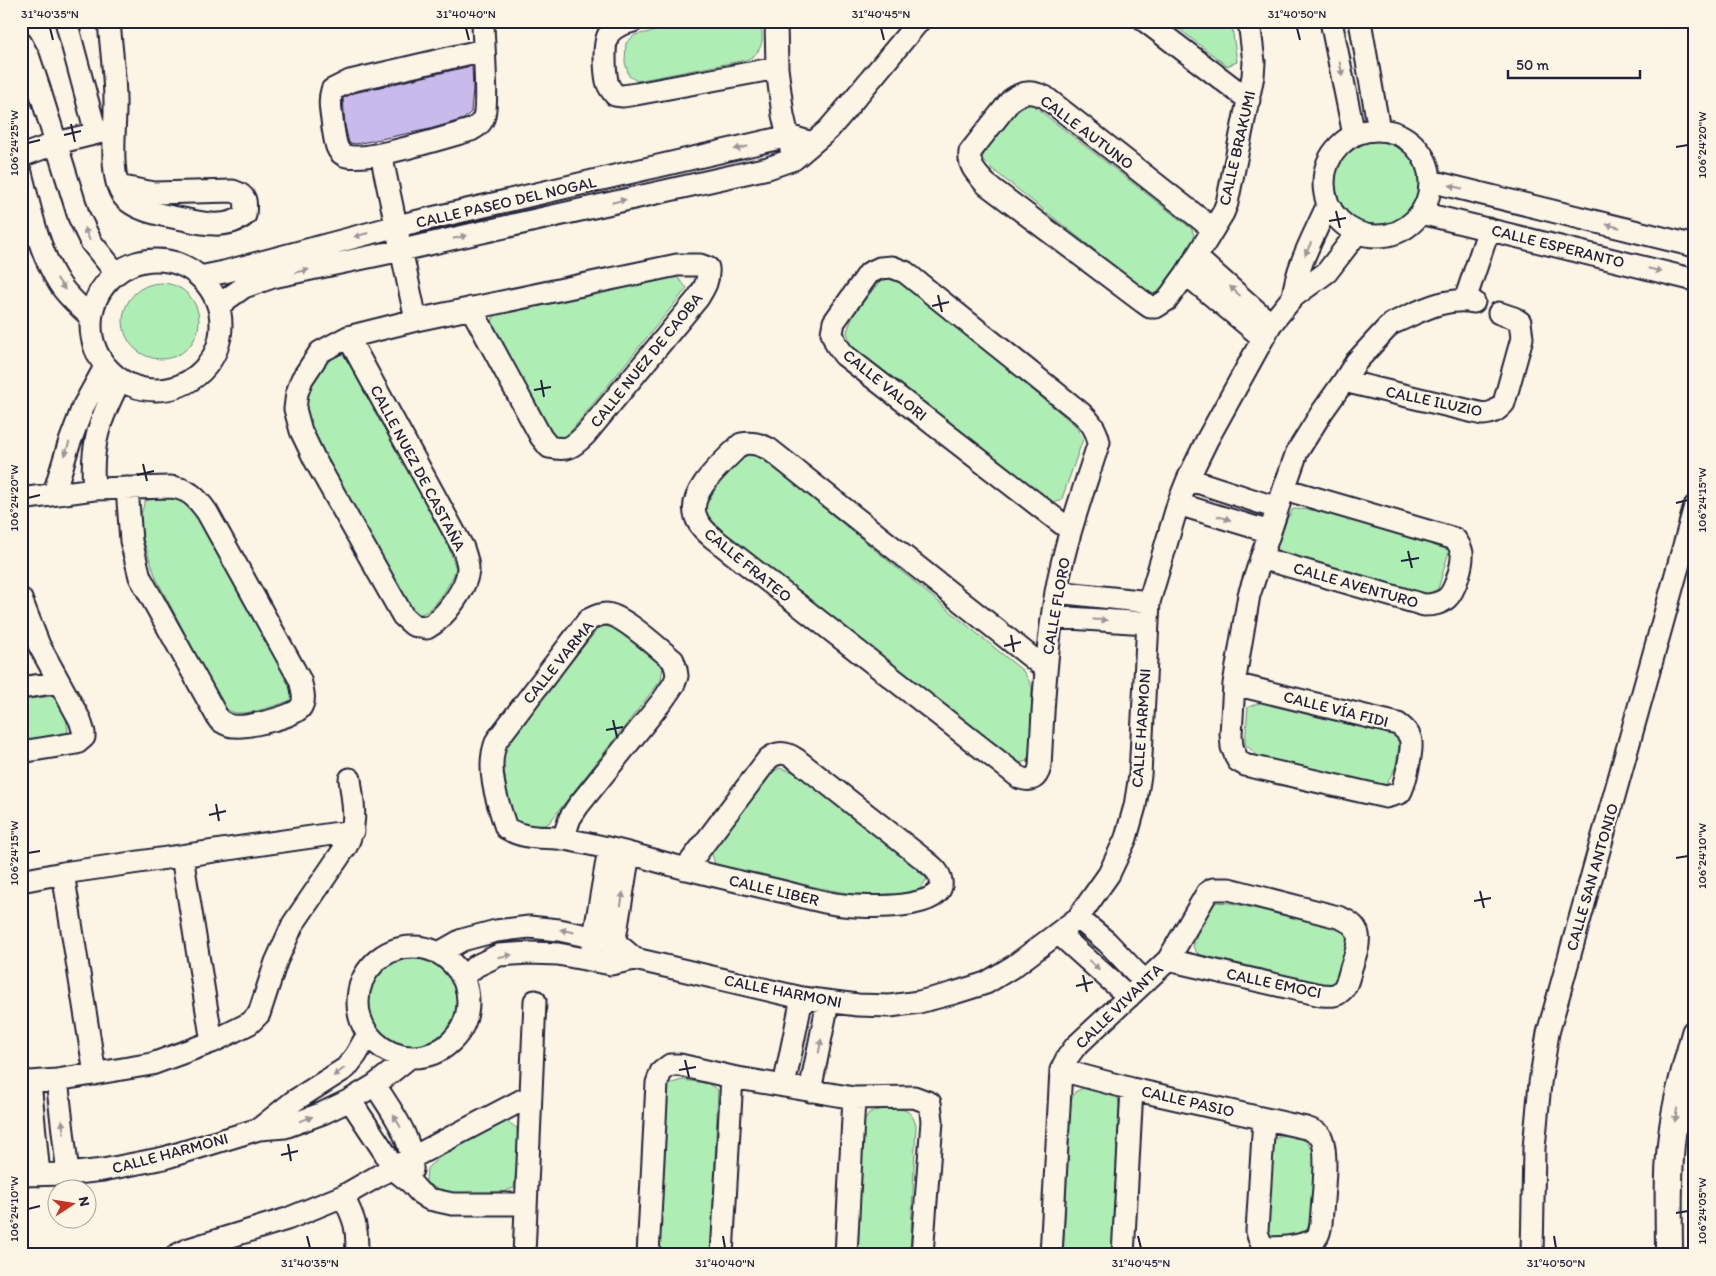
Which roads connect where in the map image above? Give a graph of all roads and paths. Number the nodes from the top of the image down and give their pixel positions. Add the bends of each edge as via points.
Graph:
1 (66, 21) edge
2 (109, 21) edge
3 (483, 21) edge
4 (633, 21) edge
5 (776, 21) edge
6 (919, 21) edge
7 (1145, 21) edge
8 (1249, 21) edge
9 (1331, 21) edge
10 (1360, 21) edge
11 (903, 31) edge
12 (21, 43) edge
13 (484, 50) junction
14 (777, 68) junction
15 (1249, 100) junction
16 (1379, 130) junction
17 (105, 131) junction
18 (1354, 135) junction
19 (789, 136) junction
20 (56, 143) junction
21 (812, 143) junction
22 (381, 154) junction
23 (21, 156) edge
24 (794, 159) junction
25 (21, 173) edge
26 (1430, 181) junction
27 (118, 186) junction
28 (1328, 204) junction
29 (1421, 213) junction
30 (397, 226) junction
31 (1213, 229) junction
32 (1488, 229) junction
33 (1356, 233) junction
34 (1695, 246) edge
35 (402, 250) junction
36 (1192, 266) junction
37 (116, 273) junction
38 (200, 277) junction
39 (1695, 280) edge
40 (1293, 297) junction
41 (219, 306) junction
42 (1150, 307) joint
43 (471, 308) junction
44 (1499, 313) dead end
45 (91, 317) junction
46 (416, 320) junction
47 (1267, 331) junction
48 (348, 337) junction
49 (113, 374) junction
50 (1344, 381) junction
51 (295, 409) joint
52 (1099, 442) joint
53 (1188, 479) junction
54 (127, 488) junction
55 (94, 489) junction
56 (54, 493) junction
57 (21, 498) edge
58 (1280, 498) junction
59 (1178, 504) junction
60 (1695, 506) edge
61 (1070, 530) junction
62 (1270, 532) junction
63 (1261, 558) junction
64 (1056, 592) junction
65 (21, 599) edge
66 (1149, 602) junction
67 (1053, 617) junction
68 (1147, 623) junction
69 (1046, 670) junction
70 (60, 682) junction
71 (1234, 684) junction
72 (21, 688) edge
73 (21, 752) edge
74 (1038, 775) joint
75 (350, 779) dead end
76 (506, 828) joint
77 (353, 831) junction
78 (563, 839) junction
79 (619, 851) junction
80 (182, 856) junction
81 (685, 869) junction
82 (63, 873) junction
83 (21, 881) edge
84 (1213, 889) joint
85 (1078, 918) junction
86 (1059, 934) junction
87 (594, 937) junction
88 (615, 942) junction
89 (439, 953) junction
90 (635, 959) junction
91 (1168, 960) junction
92 (601, 962) junction
93 (462, 978) junction
94 (1145, 982) junction
95 (1130, 997) junction
96 (802, 998) junction
97 (535, 1001) dead end
98 (828, 1002) junction
99 (1695, 1033) edge
100 (368, 1034) junction
101 (212, 1042) junction
102 (410, 1057) junction
103 (1061, 1070) junction
104 (95, 1074) junction
105 (732, 1078) junction
106 (57, 1080) junction
107 (25, 1081) edge
108 (375, 1086) junction
109 (784, 1086) junction
110 (1132, 1089) junction
111 (810, 1091) junction
112 (530, 1096) junction
113 (854, 1098) junction
114 (350, 1100) junction
115 (1264, 1119) junction
116 (259, 1129) junction
117 (412, 1158) junction
118 (392, 1168) junction
119 (68, 1174) junction
120 (30, 1175) edge
121 (411, 1183) junction
122 (343, 1196) junction
123 (526, 1204) junction
124 (232, 1246) edge
125 (177, 1255) edge
126 (356, 1255) edge
127 (524, 1255) edge
128 (648, 1255) edge
129 (722, 1255) edge
130 (846, 1255) edge
131 (922, 1255) edge
132 (1050, 1255) edge
133 (1123, 1255) edge
134 (1532, 1255) edge
135 (1669, 1255) edge

1 - 17 street
2 - 17 street via 115,100
3 - 13 street
4 - 14 street via 614,28 605,43 607,80 615,95
5 - 14 street
6 - 11 street, CALLE PASEO DEL NOGAL
7 - 15 street
8 - 15 street, CALLE BRAKUMI via 1254,62
9 -> 18 street
10 - 16 street
11 - 21 street, CALLE PASEO DEL NOGAL via 841,115
12 - 20 street
13 - 22 street via 485,113 482,120 471,130
13 - 22 street via 350,81 332,90 329,101 339,150 350,156
14 - 19 street
15 - 31 street, CALLE BRAKUMI via 1228,203
16 - 18 street
16 - 26 street via 1398,135 1414,146 1425,162
17 - 20 street
17 - 27 street via 114,158
18 - 28 street via 1338,147 1327,164 1324,184
19 - 21 street, CALLE PASEO DEL NOGAL
19 - 24 street
19 -> 30 street, CALLE PASEO DEL NOGAL
20 - 23 street
37 -> 20 street via 91,242 79,217
21 - 24 street, CALLE PASEO DEL NOGAL
22 - 30 street
35 -> 24 street, CALLE PASEO DEL NOGAL via 768,168
25 -> 45 street via 36,234 49,264 60,284
26 - 29 street via 1428,198
34 -> 26 street, CALLE ESPERANTO
27 - 27 street via 130,202 170,217 213,224 239,220 245,215 246,200 233,191 154,193
28 - 33 street via 1340,221
28 -> 40 street, CALLE HARMONI via 1301,263
29 - 32 street, CALLE ESPERANTO
29 - 33 street via 1399,232 1385,236
30 - 35 street
30 -> 38 street, CALLE PASEO DEL NOGAL
31 - 36 street, CALLE BRAKUMI
31 - 42 street, CALLE AUTUNO via 1045,97 1026,92 1011,100 970,152 972,166 986,184
32 -> 39 street, CALLE ESPERANTO
32 - 50 street via 1470,301 1438,304 1391,325 1356,362
33 - 40 street, CALLE HARMONI via 1327,272
41 -> 35 street, CALLE PASEO DEL NOGAL via 244,287 262,280
35 - 46 street
36 - 42 street, CALLE BRAKUMI via 1167,300
36 - 47 street
37 - 38 street via 130,265 155,259 179,264
37 - 45 street via 97,296
38 - 41 street
40 - 47 street, CALLE HARMONI
41 - 49 street via 222,326 218,346 209,364 195,378 178,388 158,391 138,389
43 - 43 street, CALLE NUEZ DE CAOBA via 541,438 549,447 568,448 585,435 698,298 709,277 708,268 677,265
43 - 46 street, CALLE NUEZ DE CAOBA
44 - 50 street, CALLE ILUZIO via 1520,322 1522,338 1504,403 1492,413 1483,414
45 - 49 street via 91,335 96,352
46 - 48 street, CALLE NUEZ DE CAOBA
47 - 53 street, CALLE HARMONI
48 - 51 street, CALLE NUEZ DE CAOBA via 320,352 302,378
48 - 51 street, CALLE NUEZ DE CASTAÑA via 463,548 468,567 466,582 436,623 427,628 413,624 404,616 315,460
49 - 55 street via 93,450
49 -> 56 street via 84,407
50 - 58 street via 1297,452
52 - 61 street, CALLE FLORO
52 - 61 street, CALLE VALORI via 1090,421 1081,413 905,272 892,267 869,273 834,322 832,333 844,355
53 - 58 street
53 - 59 street, CALLE HARMONI
54 - 54 street via 131,541 140,577 219,720 233,726 245,726 300,709 303,701 300,680 199,500 180,488
54 - 55 street
55 - 56 street
56 - 57 street
58 - 62 street
58 - 63 street, CALLE AVENTURO via 1455,540 1460,544 1462,562 1453,592 1447,599 1424,605
59 -> 62 street
59 - 66 street, CALLE HARMONI
60 - 134 street, CALLE SAN ANTONIO via 1548,1033 1534,1148
61 - 64 street, CALLE FLORO
62 - 63 street
63 - 71 street via 1249,595
64 - 66 street
64 - 67 street, CALLE FLORO
65 - 70 street via 39,645
66 - 68 street, CALLE HARMONI
67 -> 68 street
67 - 69 street, CALLE FLORO
68 - 85 street, CALLE HARMONI via 1140,775 1135,806 1126,838 1109,874
69 - 74 street, CALLE FLORO
69 - 74 street, CALLE FRATEO via 769,449 756,443 741,444 696,496 695,516 712,538 1020,778 1028,780
70 - 72 street
70 - 73 street via 83,726 84,737 78,743
71 - 71 street, CALLE VÍA FIDI via 1398,724 1409,735 1412,744 1400,793 1386,797 1245,766 1234,754 1231,734
75 - 77 street via 355,817
76 - 78 street, CALLE LIBER via 524,836
76 - 78 street, CALLE VARMA via 491,761 497,740 588,620 598,614 614,615 672,660 677,676 662,700 578,806
77 - 80 street
77 - 101 street via 347,845 293,924 259,1014 250,1024
78 - 79 street, CALLE LIBER
79 - 81 street, CALLE LIBER
79 - 87 street
88 -> 79 street
80 - 82 street
80 - 101 street
81 - 81 street, CALLE LIBER via 768,759 782,753 796,759 936,870 941,886 936,895 920,902 883,907 840,905
82 - 83 street
82 - 104 street
84 - 91 street, CALLE VIVANTA via 1206,893
84 - 91 street, CALLE EMOCI via 1229,888 1347,920 1358,932 1359,942 1345,988 1333,996 1321,995
85 - 86 street, CALLE HARMONI
85 - 94 street via 1107,942
86 -> 95 street
86 - 98 street, CALLE HARMONI via 986,983 954,993 890,1006
87 - 88 street, CALLE HARMONI
87 -> 89 street, CALLE HARMONI via 529,927 462,940
87 - 92 street
88 - 90 street, CALLE HARMONI
88 - 92 street
89 - 93 street via 449,960
89 - 100 street via 428,948 403,947 381,956 372,965 362,981 358,999 360,1017
90 - 92 street, CALLE HARMONI
90 - 96 street, CALLE HARMONI
91 - 94 street, CALLE VIVANTA
93 -> 92 street, CALLE HARMONI via 476,966 499,956 529,952
93 - 102 street via 468,1005 466,1017 454,1039 434,1053
94 - 95 street, CALLE VIVANTA
95 - 103 street, CALLE VIVANTA via 1075,1048
96 - 98 street, CALLE HARMONI
96 - 109 street
97 - 112 street
111 -> 98 street
99 -> 135 main road via 1672,1135
100 - 102 street via 386,1050
100 -> 116 street, CALLE HARMONI via 346,1068 294,1101
101 - 104 street via 152,1064
102 - 108 street, CALLE HARMONI
103 - 110 street, CALLE PASIO
103 - 132 street, CALLE VIVANTA
104 - 106 street
105 - 109 street
105 - 128 street via 680,1065 670,1065 661,1072 655,1100
105 - 129 street
106 - 107 street
119 -> 106 street
107 - 120 street
108 - 114 street, CALLE HARMONI
117 -> 108 street via 407,1138
109 - 111 street
110 - 115 street, CALLE PASIO
110 - 133 street
111 - 113 street
112 - 117 street
112 - 123 street
113 - 130 street
113 - 131 street via 914,1097 930,1103 932,1121
116 -> 114 street, CALLE HARMONI via 285,1127
114 - 118 street
115 - 115 street, CALLE PASIO via 1259,1239 1270,1248 1300,1246 1319,1234 1326,1152 1315,1131
116 - 119 street, CALLE HARMONI via 164,1158
117 - 118 street
117 - 121 street
118 - 121 street
118 - 122 street
119 - 120 street, CALLE HARMONI
121 - 123 street via 429,1199 440,1202
122 - 124 street
122 - 126 street via 357,1227
123 - 127 street
124 - 125 street via 189,1249

